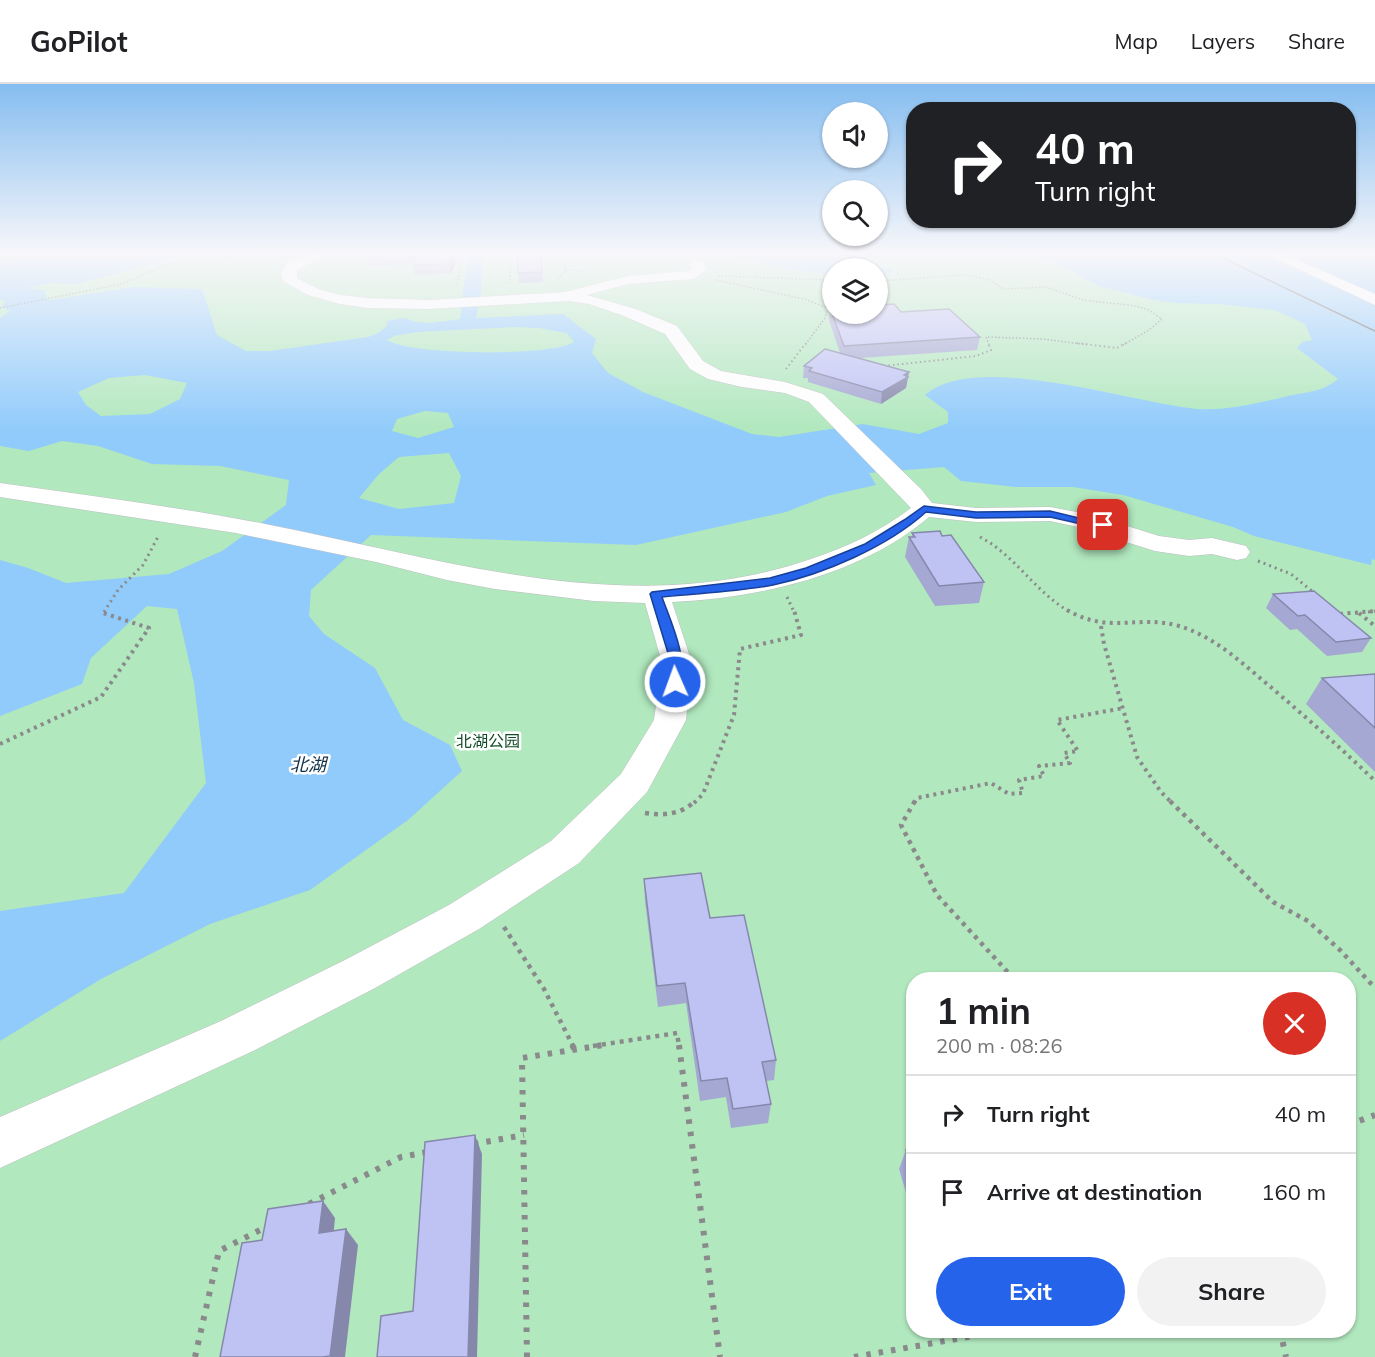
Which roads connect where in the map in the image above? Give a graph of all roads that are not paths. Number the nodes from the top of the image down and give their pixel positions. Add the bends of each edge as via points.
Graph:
1 (623, 311) edge
2 (0, 490) edge
3 (918, 501) junction
4 (1237, 552) road end
5 (656, 594) junction
6 (0, 1143) edge

1 - 3 main road via 672,331 693,363 704,370 814,397
2 - 5 main road via 226,524 521,585 587,594
3 - 4 main road via 976,515 1050,514 1083,520 1155,543 1189,549 1212,546
3 - 5 main road via 908,523 868,546 810,570 771,582
5 - 6 main road via 677,663 670,720 634,783 565,852 487,902 360,974 237,1036

